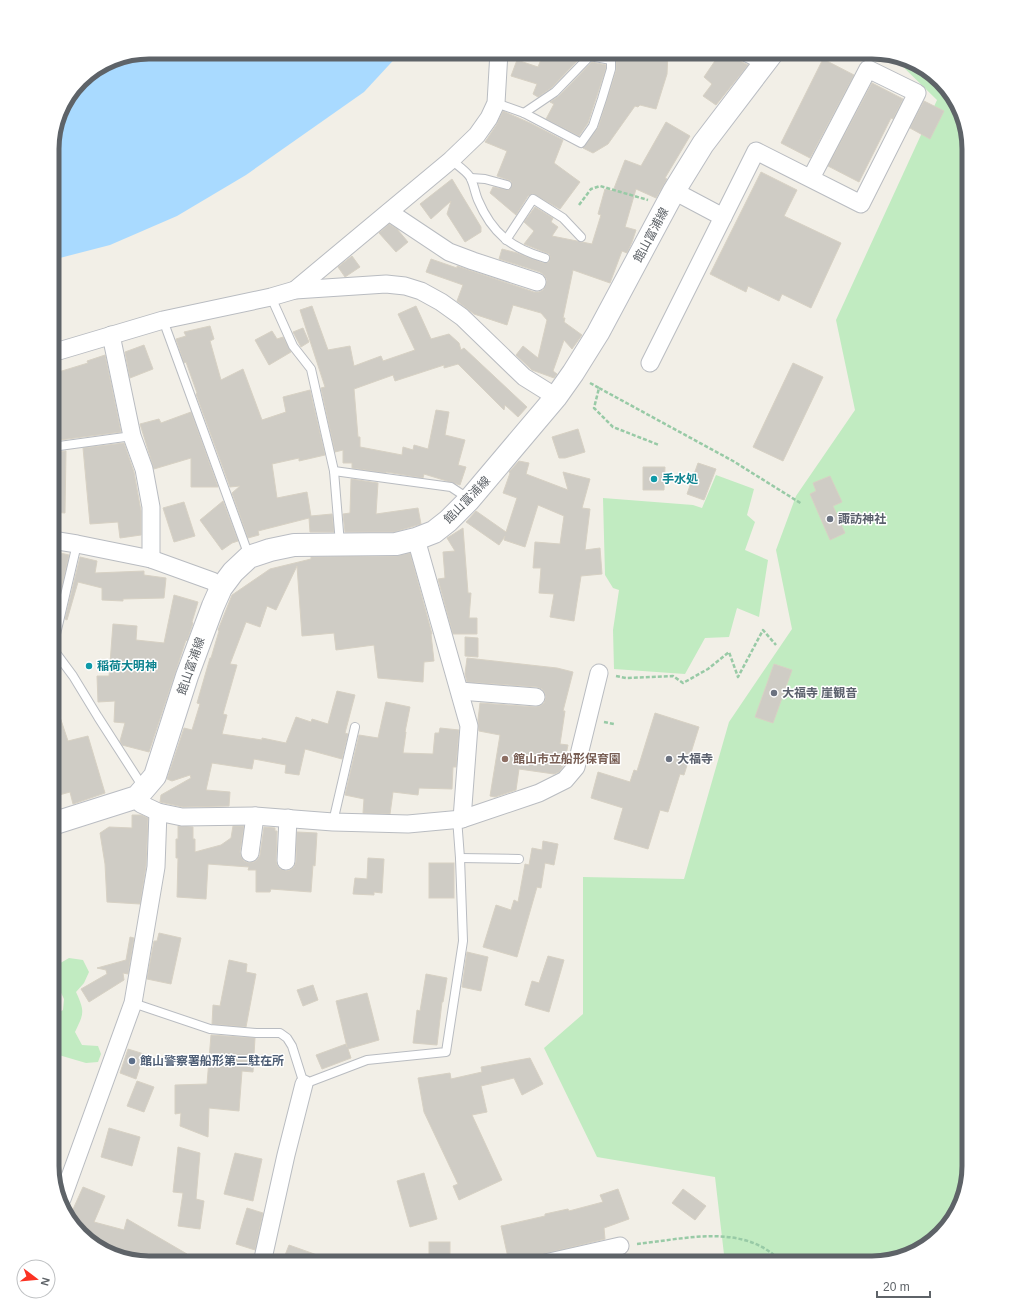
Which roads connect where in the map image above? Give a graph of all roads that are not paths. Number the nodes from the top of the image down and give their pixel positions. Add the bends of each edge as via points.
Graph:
1 (499, 59) edge
2 (587, 59) edge
3 (611, 59) edge
4 (768, 59) edge
5 (496, 103) junction
6 (524, 113) junction
7 (452, 160) junction
8 (471, 178) junction
9 (811, 178) junction
10 (507, 185) dead end
11 (674, 191) junction
12 (389, 212) junction
13 (722, 217) junction
14 (581, 237) dead end
15 (506, 240) junction
16 (545, 258) dead end
17 (538, 282) dead end
18 (295, 290) junction
19 (270, 297) junction
20 (163, 320) junction
21 (111, 335) junction
22 (59, 351) edge
23 (650, 362) dead end
24 (556, 397) junction
25 (132, 436) junction
26 (59, 446) edge
27 (334, 471) junction
28 (469, 500) junction
29 (416, 539) junction
30 (59, 541) edge
31 (77, 544) junction
32 (340, 545) junction
33 (249, 557) junction
34 (151, 560) junction
35 (221, 588) junction
36 (59, 621) edge
37 (59, 656) edge
38 (599, 674) road end
39 (460, 691) junction
40 (536, 698) dead end
41 (355, 727) dead end
42 (141, 793) junction
43 (158, 812) junction
44 (254, 816) junction
45 (288, 818) junction
46 (459, 819) junction
47 (59, 821) edge
48 (333, 822) junction
49 (250, 853) dead end
50 (460, 858) junction
51 (520, 859) dead end
52 (286, 861) dead end
53 (133, 1003) junction
54 (304, 1084) junction
55 (64, 1194) edge
56 (620, 1246) road end
57 (264, 1256) edge
58 (575, 1256) edge

1 - 5 street
2 - 6 lane via 555,92
3 - 6 lane via 611,69 602,99 592,126 581,143
4 - 11 main road, 館山富浦線 via 704,144
5 - 6 lane
5 - 7 street via 477,135
7 - 8 lane
7 - 12 street
8 - 10 lane
8 - 15 lane via 484,212
9 - 9 street via 861,204 917,93 868,69
9 - 13 street via 756,151
11 - 13 street
11 - 24 main road, 館山富浦線 via 598,333
12 - 17 street via 449,252
12 - 18 street
13 - 23 street
14 - 15 lane via 563,218 533,199
15 - 16 lane via 517,248
18 - 19 street
18 - 24 street via 386,284 421,291 462,317 524,377
19 - 20 street
19 - 27 lane via 293,346 311,369
20 - 21 street
20 - 33 lane
21 - 22 street
21 - 25 street
24 - 28 main road, 館山富浦線
25 - 26 lane
25 - 34 street via 144,469 151,507
27 - 28 lane via 451,487
27 - 32 lane
28 - 29 main road, 館山富浦線 via 434,532
29 - 32 main road, 館山富浦線 via 396,544
29 - 39 street
30 - 31 street
31 - 34 street
31 - 36 lane
32 - 33 main road, 館山富浦線 via 294,545
33 - 35 main road, 館山富浦線
34 - 35 street via 212,582
35 - 42 main road, 館山富浦線 via 187,676 155,776
37 - 42 lane via 98,717
38 - 46 street via 576,767 565,780 540,793
39 - 40 street
39 - 46 street via 469,726
41 - 48 lane
42 - 43 street via 141,804
42 - 47 main road
43 - 44 street via 182,817
43 - 53 street via 156,867
44 - 45 street
44 - 49 street
45 - 48 street
45 - 52 street
46 - 48 street via 408,824
46 - 50 lane
50 - 51 lane
50 - 54 lane via 463,941 446,1052 367,1060
53 - 54 lane via 210,1029 280,1033 292,1046
53 - 55 street
54 - 57 street
56 - 58 street

